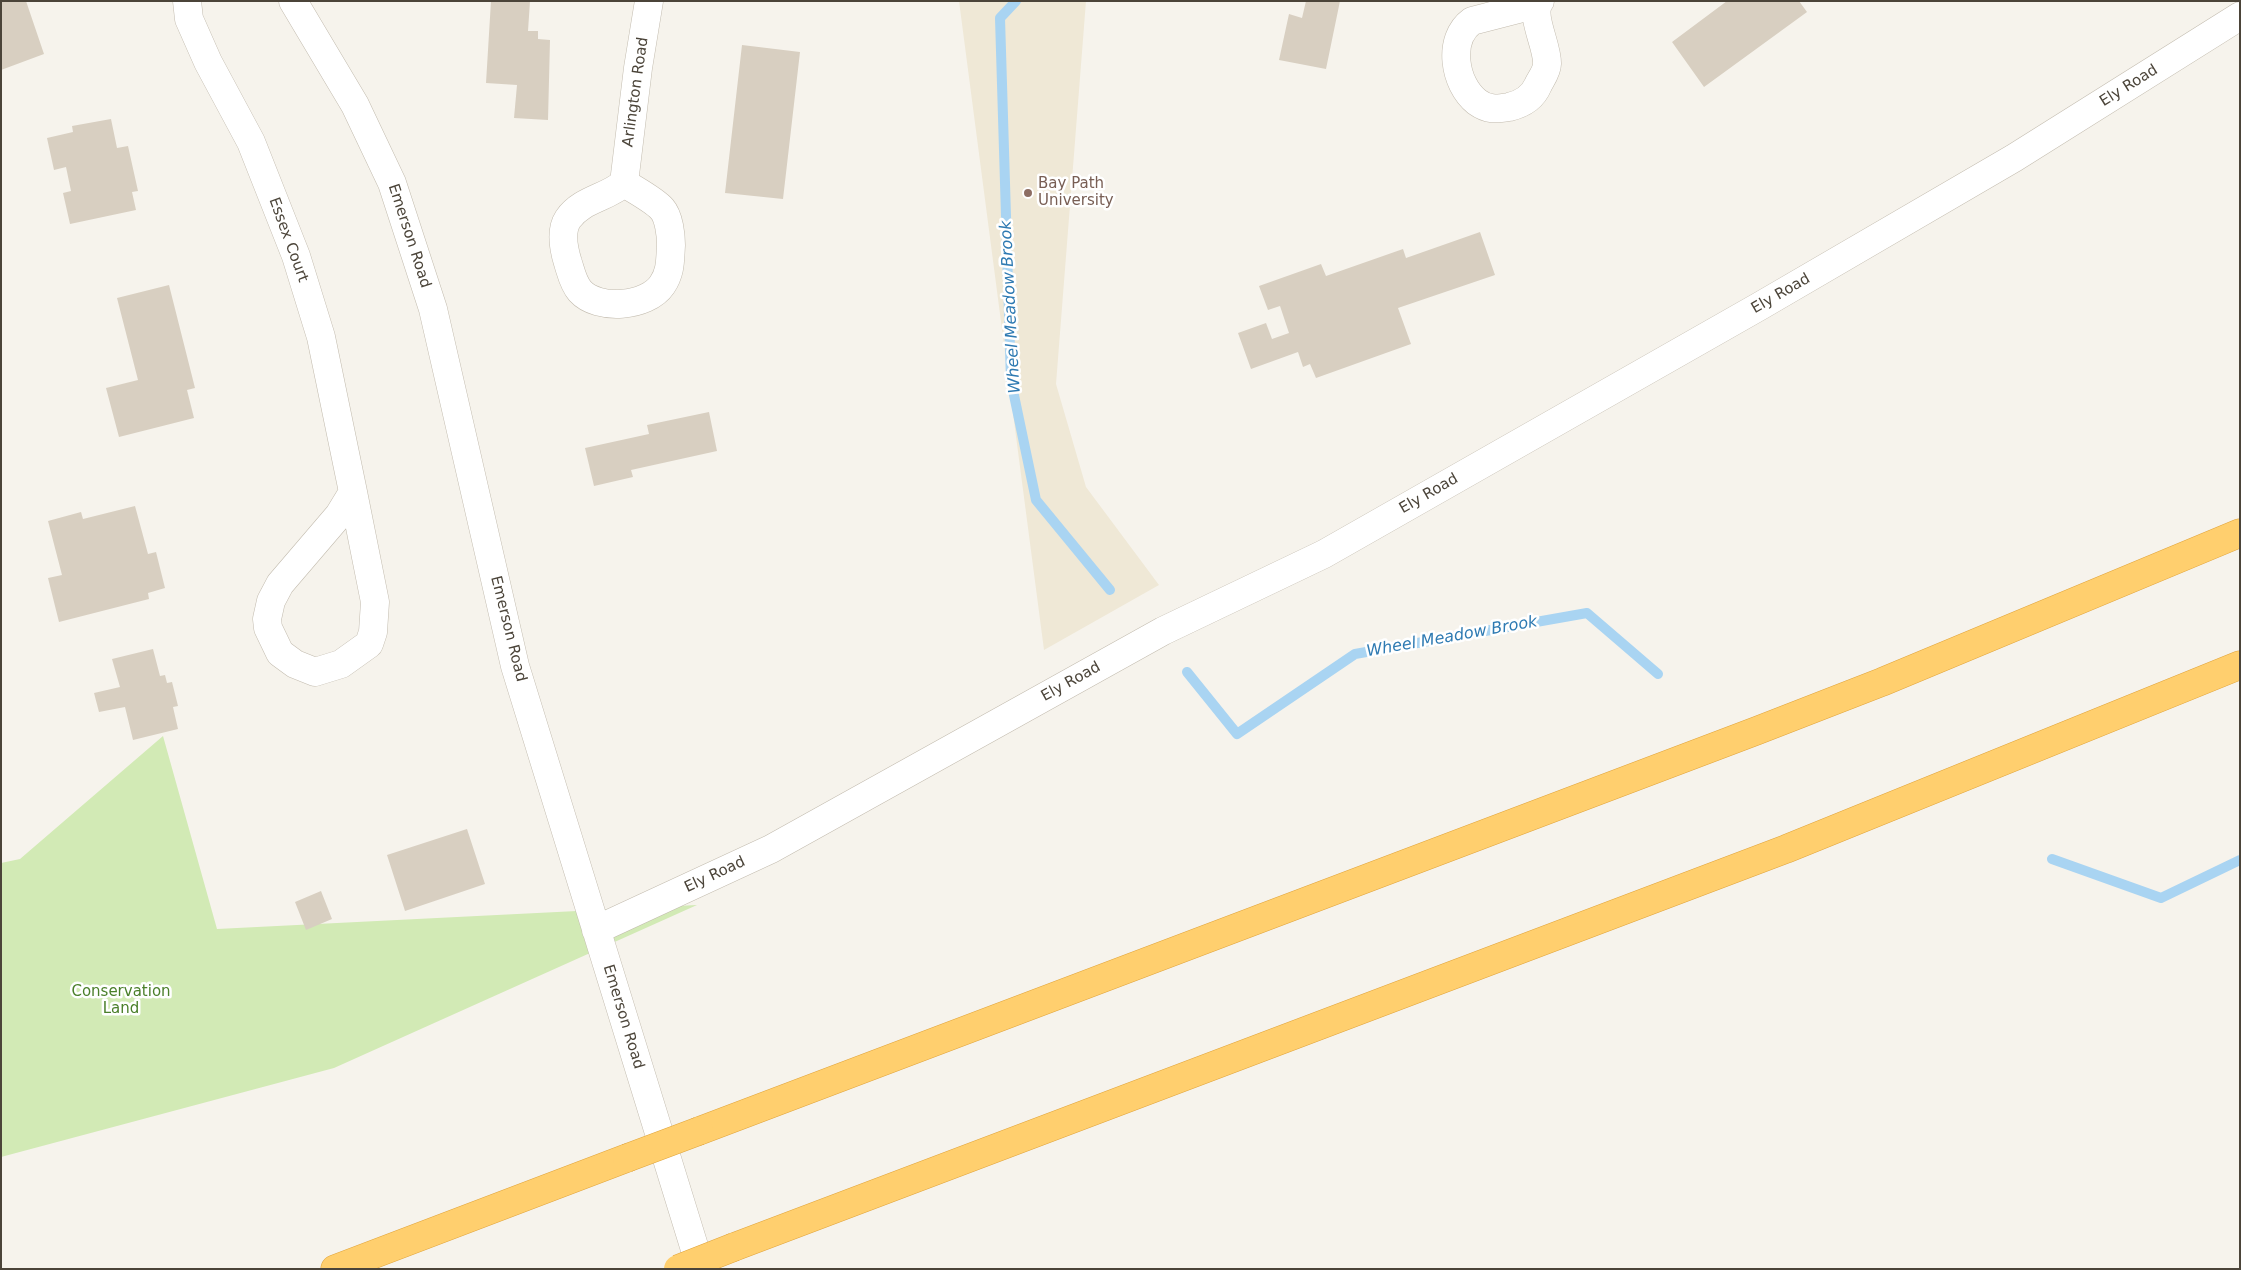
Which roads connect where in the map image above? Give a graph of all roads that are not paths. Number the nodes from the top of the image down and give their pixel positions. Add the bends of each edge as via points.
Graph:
1 (187, 1) edge
2 (293, 1) edge
3 (650, 1) edge
4 (2240, 16) edge
5 (624, 183) junction
6 (353, 492) junction
7 (2240, 534) edge
8 (2240, 665) edge
9 (596, 930) junction
10 (335, 1269) edge
11 (678, 1269) edge
12 (701, 1269) edge

1 - 6 street, Essex Court via 189,19 250,142 296,256 321,337
2 - 9 street, Emerson Road via 355,105 392,182 433,309 515,666
3 - 5 street, Arlington Road
4 - 9 street, Ely Road via 2005,163 1324,554 1163,631 771,849
5 - 5 street via 584,203 564,226 564,250 580,291 611,304 647,297 661,287 670,270 671,234 662,209
6 - 6 street, Essex Court via 339,515 280,584 267,618 268,628 280,653 295,664 315,672 341,664 369,644 373,632 375,602
7 - 10 highway, bridge via 1756,732
8 - 11 highway, bridge via 1795,846
9 - 12 street, Emerson Road

